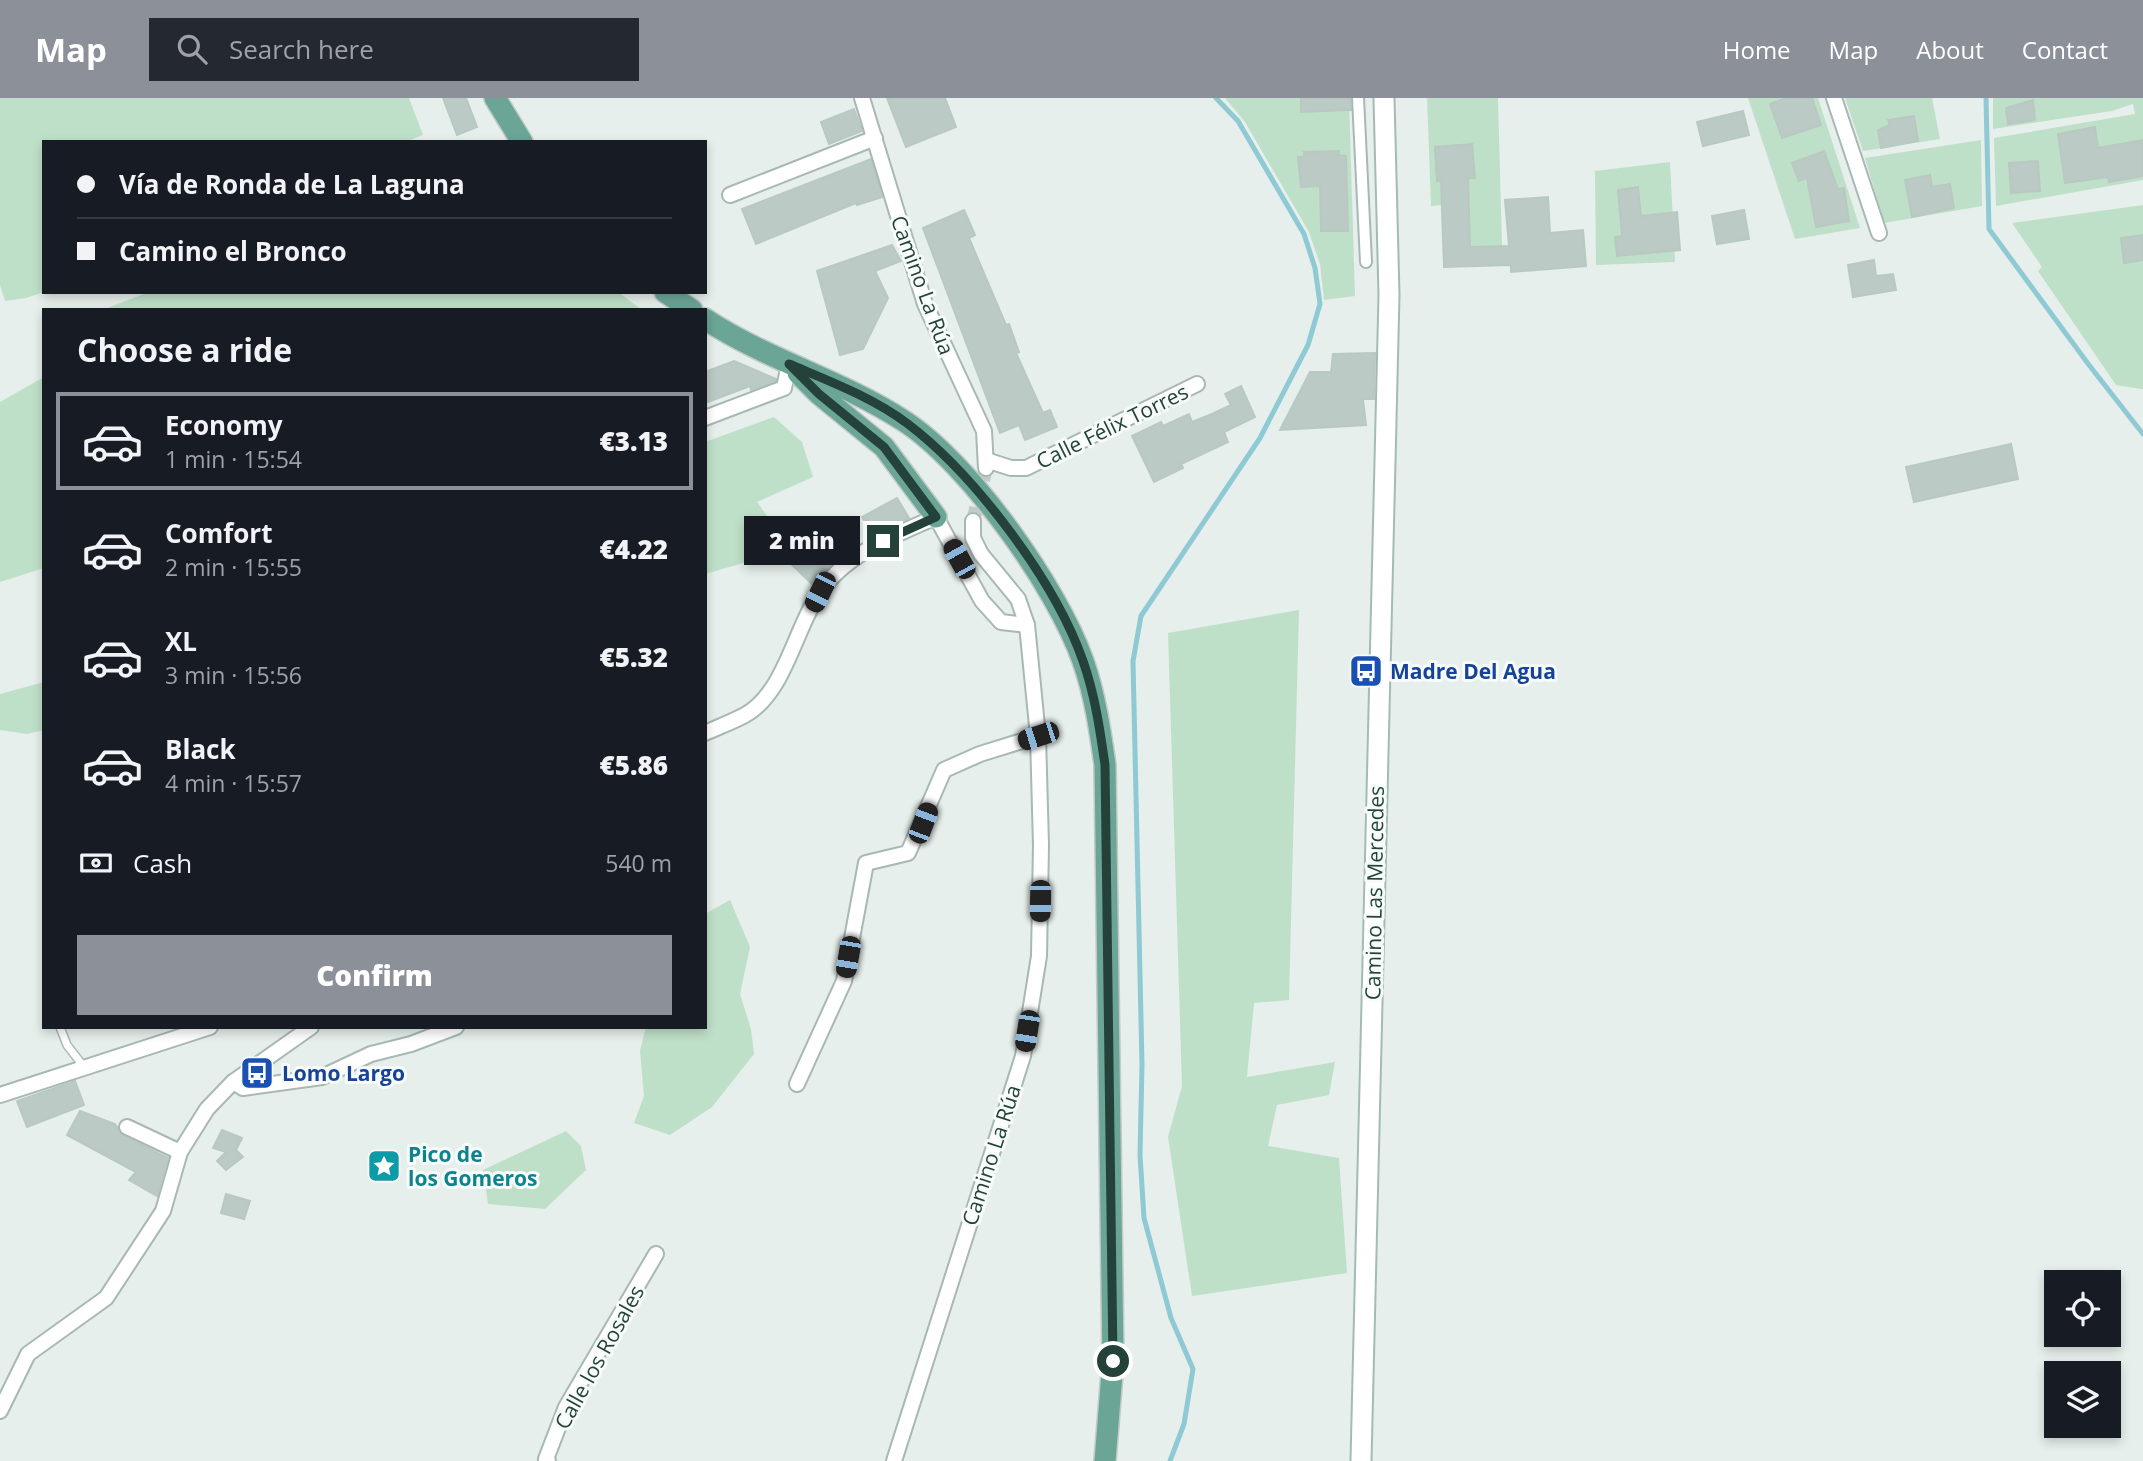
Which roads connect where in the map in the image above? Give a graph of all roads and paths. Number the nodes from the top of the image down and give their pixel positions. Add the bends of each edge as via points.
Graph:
1 (495, 98) edge
2 (862, 98) edge
3 (1358, 98) edge
4 (1384, 98) edge
5 (1834, 98) edge
6 (875, 138) junction
7 (521, 140) edge
8 (730, 195) dead end
9 (1879, 233) dead end
10 (1366, 262) dead end
11 (668, 294) edge
12 (689, 308) edge
13 (707, 320) edge
14 (789, 364) junction
15 (1197, 384) dead end
16 (707, 417) edge
17 (986, 464) joint
18 (936, 517) junction
19 (973, 521) tunnel mouth
20 (1027, 625) junction
21 (707, 732) edge
22 (1038, 736) junction
23 (61, 1029) edge
24 (204, 1029) edge
25 (308, 1029) edge
26 (451, 1029) edge
27 (84, 1067) junction
28 (233, 1082) junction
29 (797, 1084) dead end
30 (0, 1095) edge
31 (127, 1127) dead end
32 (180, 1152) junction
33 (656, 1254) dead end
34 (0, 1411) edge
35 (548, 1461) edge
36 (894, 1461) edge
37 (1105, 1461) edge
38 (1361, 1461) edge

1 - 7 main road
2 - 6 street, Camino La Rúa
3 - 10 street
4 - 38 main road, Camino Las Mercedes via 1389,325
5 - 9 street
6 - 8 street
6 - 17 street, Camino La Rúa via 925,304 984,431
11 - 12 main road
13 - 14 main road
14 - 16 street via 784,388
14 - 18 main road via 884,447
14 - 37 main road via 854,392 906,422 945,455 983,496 1047,587 1083,661 1105,765 1113,1361
15 - 17 street, Calle Félix Torres via 1026,468
18 - 20 street via 982,601 1001,621
18 - 21 street via 883,541 846,566 820,592 768,694 747,714
19 - 20 street, Camino La Rúa via 973,538 981,554 1018,599
20 - 22 street, Camino La Rúa
22 - 29 street via 944,770 908,853 866,863 844,981
22 - 36 street, Camino La Rúa via 1039,956 1023,1056
23 - 27 lane
24 - 27 street
25 - 28 street
26 - 28 street via 371,1054 322,1077 243,1088
27 - 30 street
28 - 32 street via 207,1109
31 - 32 street
32 - 34 street via 163,1211 106,1298 27,1354
33 - 35 street, Calle los Rosales via 566,1407

